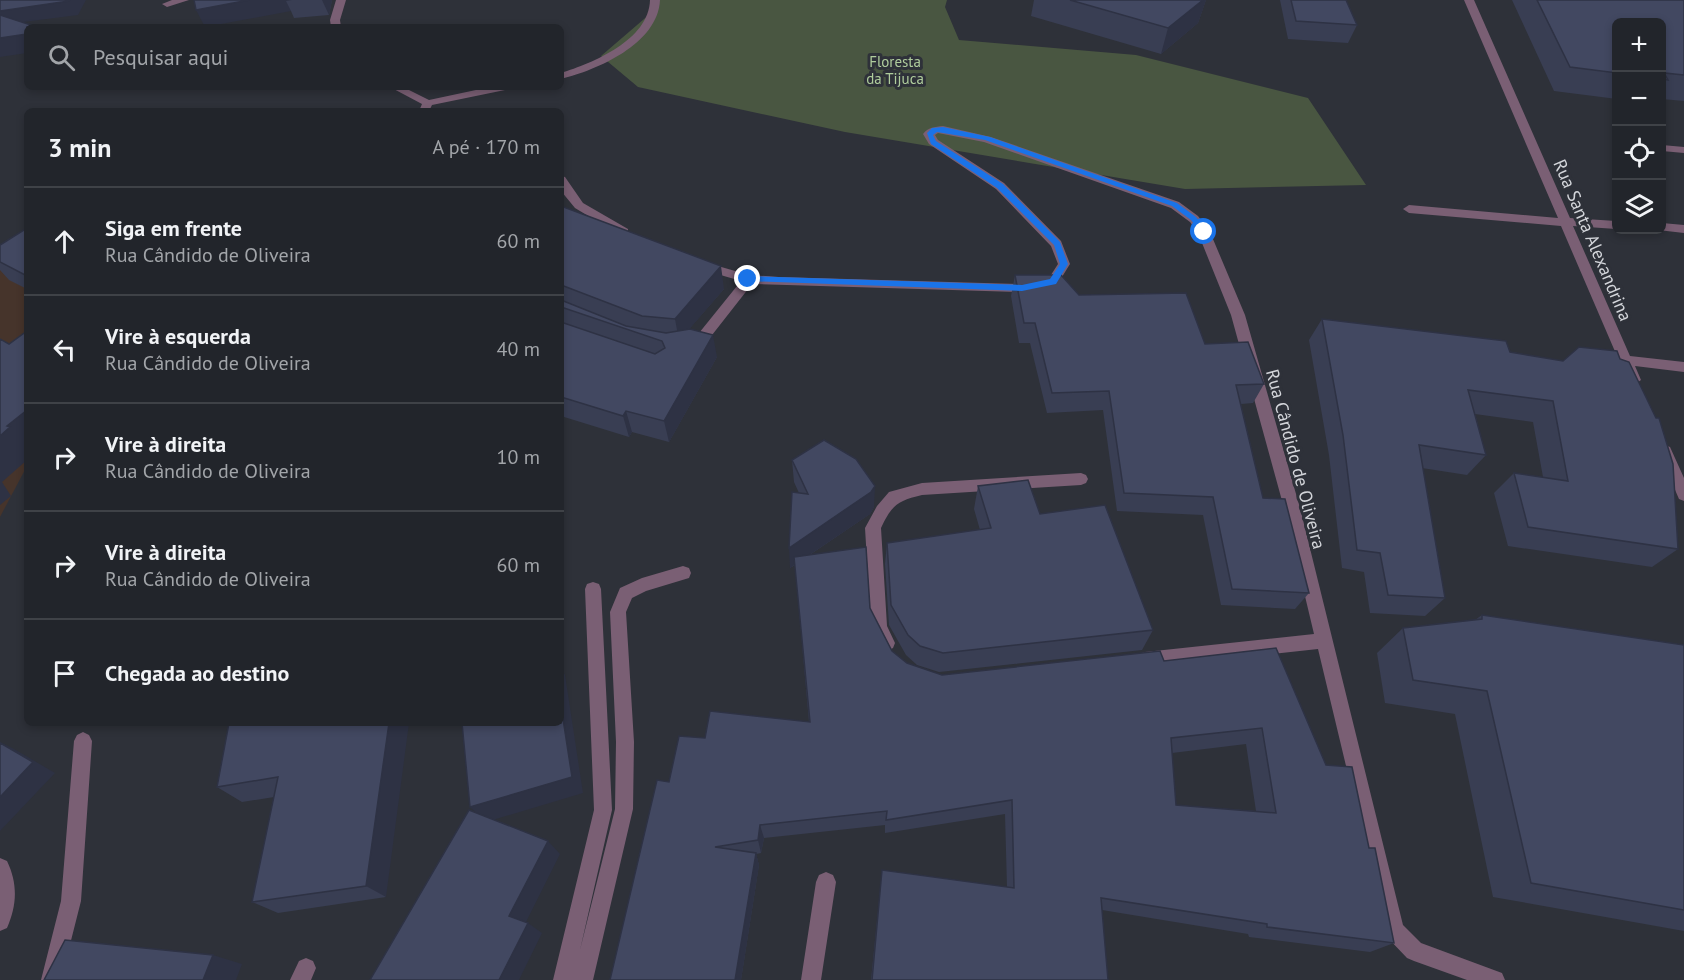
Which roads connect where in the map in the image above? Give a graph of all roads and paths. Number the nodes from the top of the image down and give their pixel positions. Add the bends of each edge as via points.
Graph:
1 (184, 0) edge
2 (341, 0) edge
3 (655, 0) edge
4 (1469, 0) edge
5 (167, 3) dead end
6 (336, 24) edge
7 (564, 75) edge
8 (400, 90) edge
9 (494, 90) edge
10 (426, 107) edge
11 (1666, 148) edge
12 (1684, 150) edge
13 (564, 188) edge
14 (1409, 209) dead end
15 (1565, 221) junction
16 (1612, 225) edge
17 (1666, 228) edge
18 (1684, 229) edge
19 (633, 237) edge
20 (695, 263) edge
21 (748, 279) junction
22 (676, 349) edge
23 (1625, 360) junction
24 (1684, 367) edge
25 (1639, 391) edge
26 (1661, 443) edge
27 (1081, 479) dead end
28 (1684, 495) edge
29 (683, 573) dead end
30 (593, 589) dead end
31 (1324, 641) junction
32 (893, 653) edge
33 (1125, 662) edge
34 (83, 741) dead end
35 (0, 868) edge
36 (826, 882) dead end
37 (0, 921) edge
38 (51, 980) edge
39 (563, 980) edge
40 (583, 980) edge
41 (810, 980) edge
42 (1495, 980) edge

1 - 5 street
2 - 6 street
3 - 7 street via 654,14 628,42 605,60
4 - 15 street, Rua Santa Alexandrina
8 - 10 street
9 - 10 street
11 - 12 street
13 - 19 street via 582,209
14 - 15 street
15 - 16 street
15 - 23 street, Rua Santa Alexandrina
17 - 18 street
20 - 21 street, Rua Cândido de Oliveira
21 - 22 street via 700,341
21 - 31 street, Rua Cândido de Oliveira via 1022,288 1053,282 1064,264 1058,244 1000,186 933,142 929,134 935,130 987,139 1175,205 1204,232 1230,291 1292,508
23 - 24 street
23 - 25 street, Rua Santa Alexandrina
26 - 28 street
27 - 32 street via 922,489 894,496 873,528 879,627
29 - 40 street via 626,593 618,612 625,742 624,809
30 - 39 street via 603,810
31 - 33 street
31 - 42 street, Rua Cândido de Oliveira via 1394,930 1414,951
34 - 38 street via 71,901
35 - 37 street via 6,878
36 - 41 street

